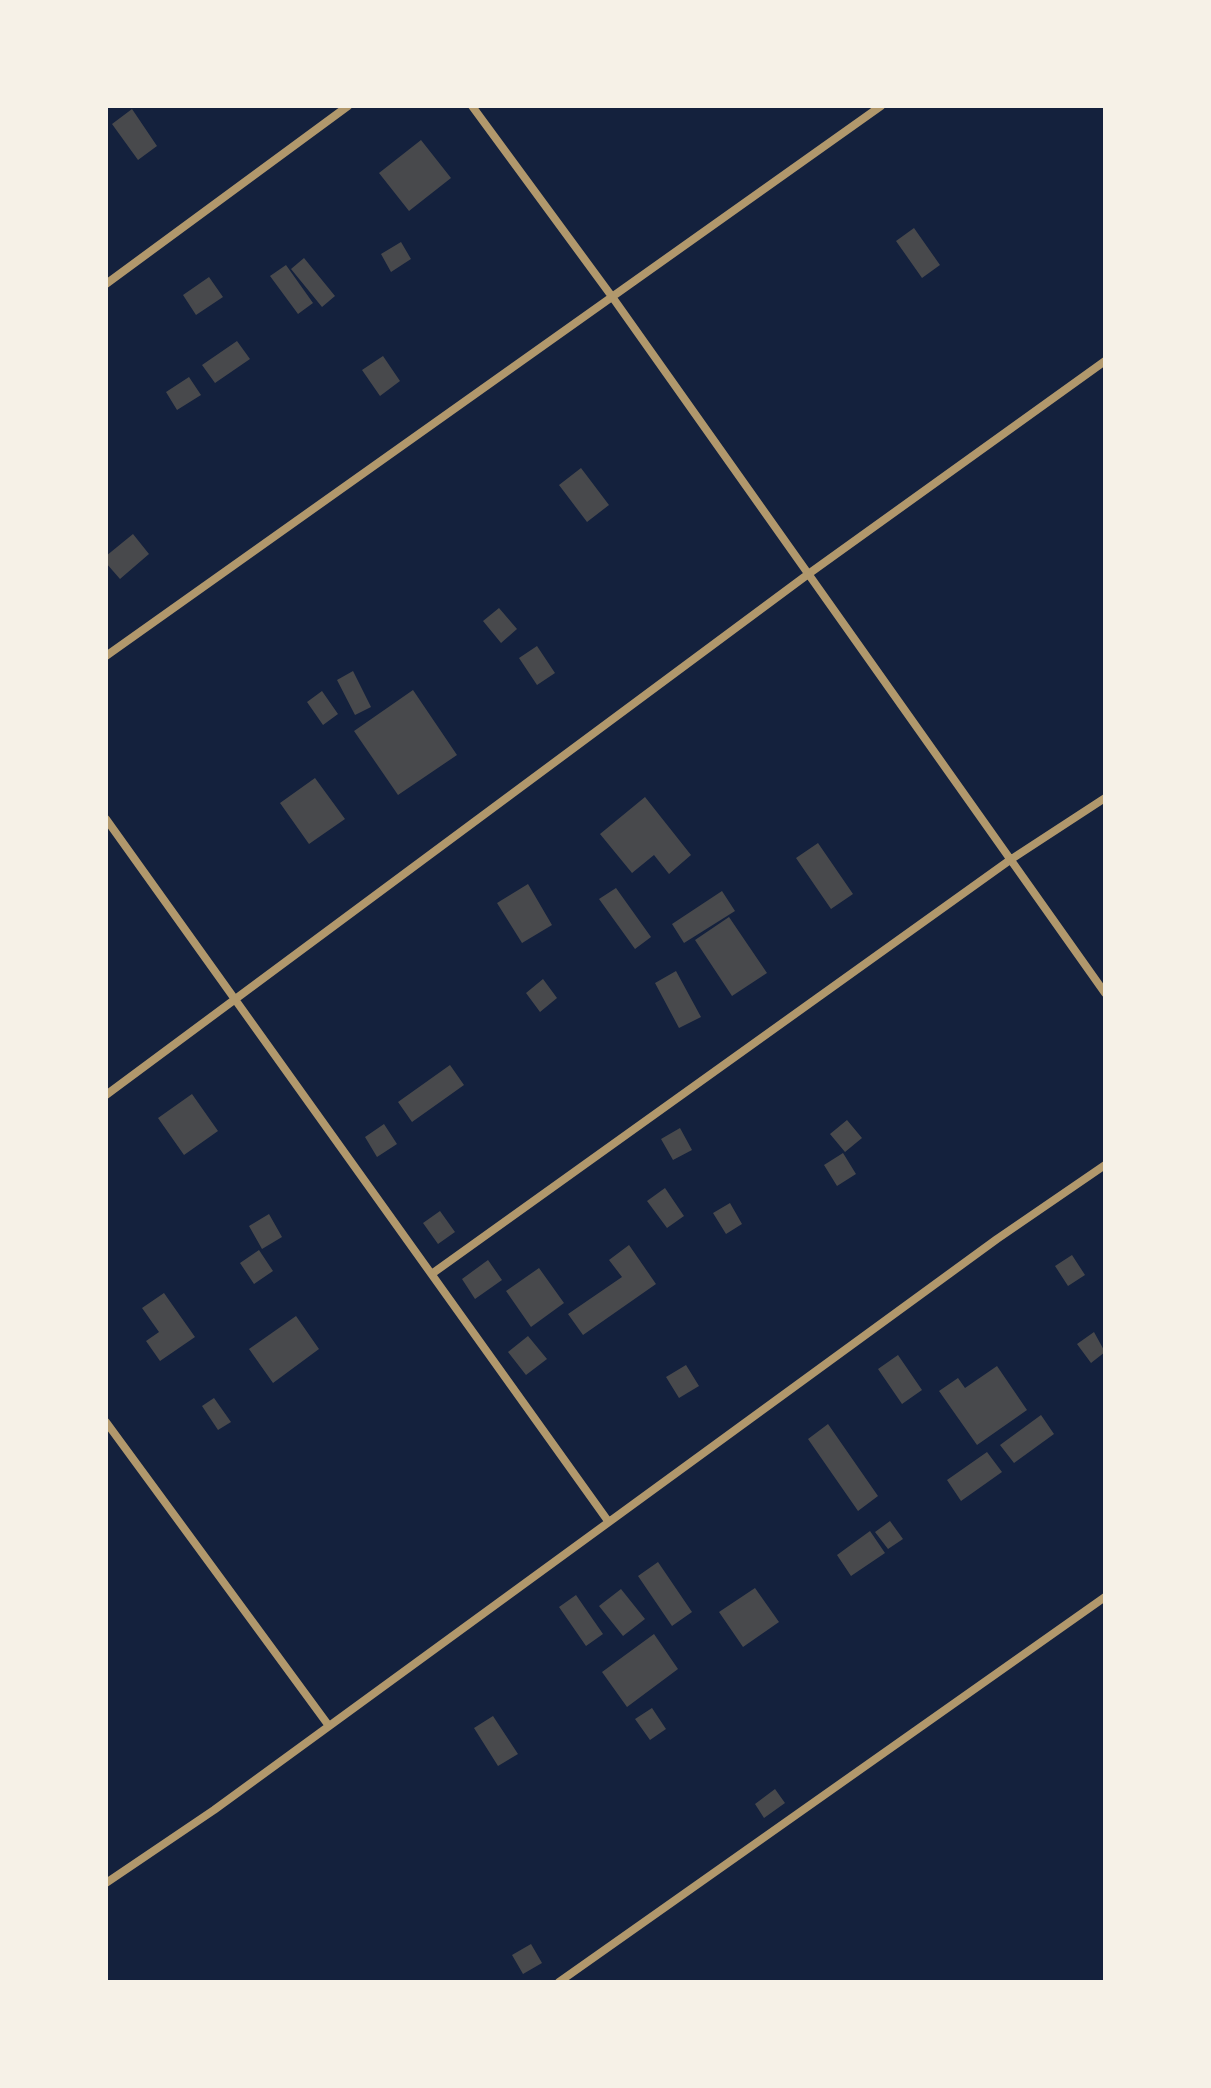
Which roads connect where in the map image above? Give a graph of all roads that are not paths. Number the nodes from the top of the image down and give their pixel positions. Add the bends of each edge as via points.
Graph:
1 (348, 106) edge
2 (472, 106) edge
3 (881, 106) edge
4 (106, 284) edge
5 (613, 298) junction
6 (1105, 361) edge
7 (807, 575) junction
8 (106, 656) edge
9 (1105, 798) edge
10 (106, 819) edge
11 (1010, 860) junction
12 (1105, 993) edge
13 (235, 1000) junction
14 (106, 1095) edge
15 (1105, 1165) edge
16 (433, 1273) junction
17 (106, 1422) edge
18 (608, 1521) junction
19 (1105, 1597) edge
20 (329, 1726) junction
21 (106, 1883) edge
22 (559, 1982) edge

1 - 4 street
2 - 5 street
3 - 5 street
5 - 7 street
5 - 8 street
6 - 7 street
7 - 11 street
7 - 13 street
9 - 11 street
10 - 13 street
11 - 12 street
11 - 16 street
13 - 14 street
13 - 16 street
15 - 18 street
16 - 18 street
17 - 20 street
18 - 20 street
19 - 22 street
20 - 21 street

